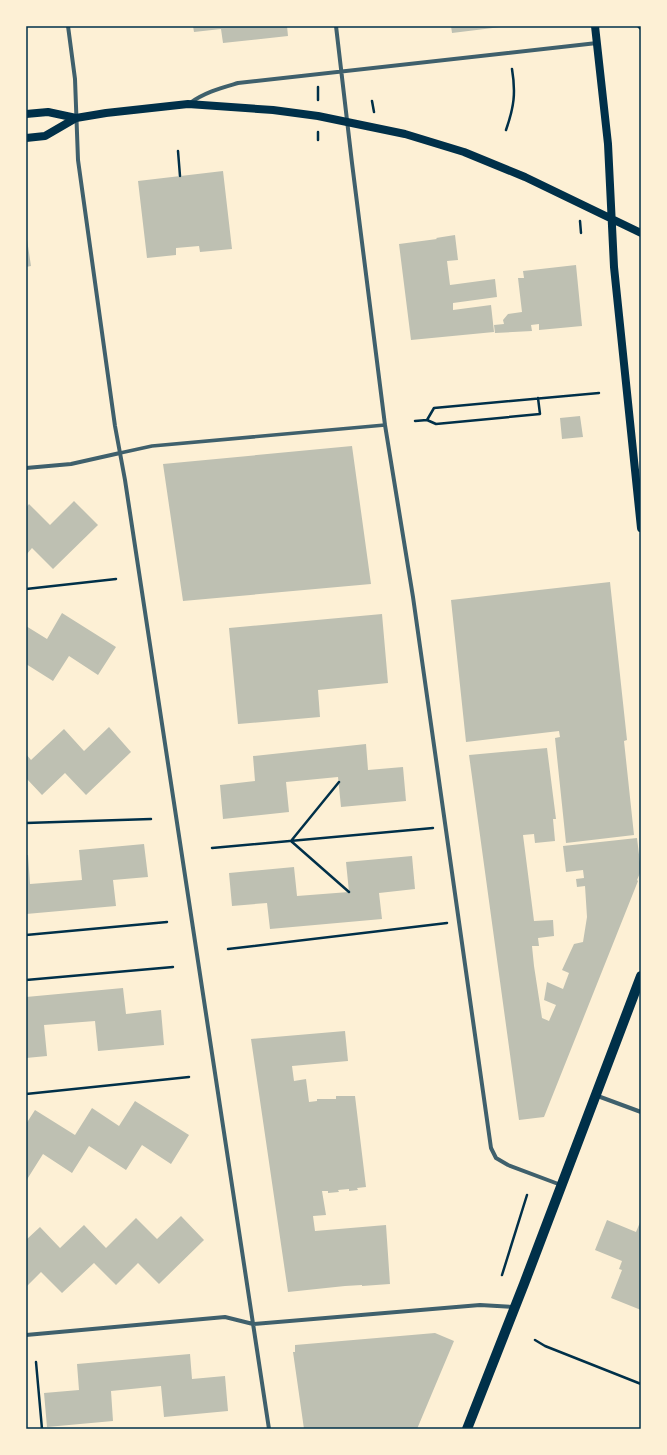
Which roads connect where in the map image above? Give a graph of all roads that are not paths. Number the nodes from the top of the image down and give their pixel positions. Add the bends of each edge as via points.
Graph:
1 (68, 26) edge
2 (336, 26) edge
3 (595, 26) edge
4 (597, 43) junction
5 (341, 72) junction
6 (188, 104) junction
7 (26, 114) edge
8 (76, 118) junction
9 (347, 122) junction
10 (26, 138) edge
11 (611, 219) junction
12 (641, 233) edge
13 (385, 425) junction
14 (120, 453) junction
15 (26, 468) edge
16 (641, 528) edge
17 (641, 976) edge
18 (595, 1095) junction
19 (641, 1112) edge
20 (562, 1185) junction
21 (515, 1307) junction
22 (253, 1324) junction
23 (26, 1335) edge
24 (269, 1429) edge
25 (467, 1429) edge

1 - 8 street via 75,78
2 - 5 street
3 - 4 main road
4 - 5 street
4 - 11 main road via 608,144
5 - 6 street via 238,83 198,97
5 - 9 street
6 - 8 main road
6 - 9 main road via 273,110
7 - 8 main road via 48,112
8 - 10 main road via 46,136
8 - 14 street via 78,160
9 - 11 main road via 405,134 464,152 519,174
9 - 13 street
11 - 12 main road
11 - 16 main road
13 - 14 street via 152,446
13 - 20 street via 413,597 491,1148 496,1158 508,1165
14 - 15 street via 71,464
14 - 22 street
17 - 18 main road
18 - 19 street
18 - 20 main road
20 - 21 main road
21 - 22 street via 480,1305
21 - 25 main road
22 - 23 street via 225,1317
22 - 24 street

